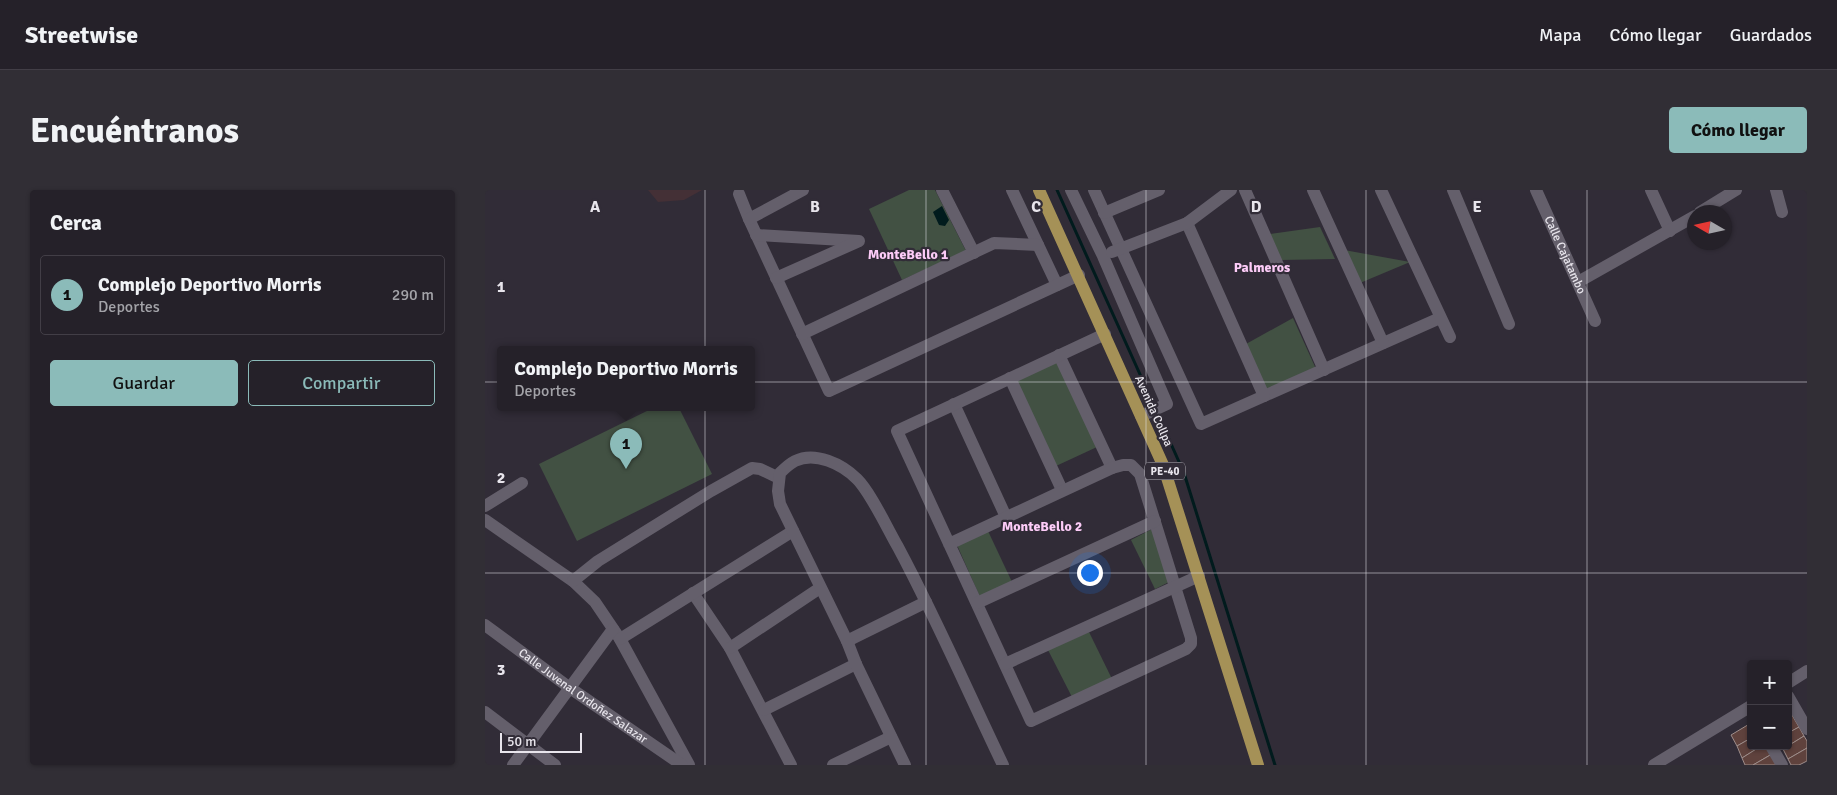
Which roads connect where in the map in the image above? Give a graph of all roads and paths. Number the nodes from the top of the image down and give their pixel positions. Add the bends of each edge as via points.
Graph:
1 (803, 190) edge
2 (942, 190) edge
3 (1012, 190) edge
4 (1039, 190) edge
5 (1071, 190) edge
6 (1094, 190) edge
7 (1159, 190) edge
8 (1231, 190) edge
9 (1245, 190) edge
10 (1313, 190) edge
11 (1381, 190) edge
12 (1453, 190) edge
13 (1535, 190) edge
14 (1651, 190) edge
15 (1736, 190) edge
16 (1776, 190) edge
17 (739, 194) dead end
18 (1711, 205) edge
19 (1782, 212) dead end
20 (1104, 213) junction
21 (749, 219) junction
22 (1687, 221) edge
23 (1187, 223) junction
24 (1671, 231) junction
25 (756, 235) junction
26 (1038, 245) junction
27 (1120, 248) junction
28 (974, 253) junction
29 (1103, 256) junction
30 (1079, 276) junction
31 (776, 278) junction
32 (1578, 282) junction
33 (1057, 285) junction
34 (1440, 318) junction
35 (1595, 321) dead end
36 (1509, 324) dead end
37 (802, 334) junction
38 (1105, 334) junction
39 (1450, 337) dead end
40 (1383, 343) junction
41 (1059, 355) junction
42 (1324, 370) junction
43 (1010, 378) junction
44 (1264, 396) junction
45 (953, 404) junction
46 (1141, 416) junction
47 (1111, 468) junction
48 (779, 478) junction
49 (522, 483) dead end
50 (1062, 490) junction
51 (485, 506) edge
52 (1006, 517) junction
53 (485, 520) edge
54 (1155, 521) junction
55 (793, 531) junction
56 (949, 544) junction
57 (1199, 576) junction
58 (573, 581) junction
59 (1176, 586) junction
60 (820, 588) junction
61 (693, 593) junction
62 (926, 602) junction
63 (977, 603) junction
64 (485, 625) edge
65 (617, 634) junction
66 (847, 641) junction
67 (730, 648) junction
68 (856, 664) junction
69 (1005, 664) junction
70 (1807, 671) edge
71 (1792, 680) edge
72 (570, 688) junction
73 (1792, 703) edge
74 (764, 710) junction
75 (1747, 711) edge
76 (485, 712) edge
77 (1807, 729) edge
78 (891, 737) junction
79 (528, 744) junction
80 (1773, 750) edge
81 (513, 765) edge
82 (555, 765) edge
83 (683, 765) edge
84 (689, 765) edge
85 (791, 765) edge
86 (833, 765) edge
87 (905, 765) edge
88 (1003, 765) edge
89 (1258, 765) edge
90 (1654, 765) edge
91 (1782, 765) edge

1 - 21 street
2 - 28 street
3 - 26 street
4 - 30 main road, Avenida Collpa / PE-40
5 - 29 street
6 - 20 street
7 - 20 street
8 - 23 street
9 - 42 street
10 - 40 street
11 - 34 street
12 - 36 street
13 - 32 street, Calle Cajatambo
14 - 24 street
15 - 18 street
16 - 19 street
17 - 21 street
20 - 27 street
21 - 25 street
22 - 24 street
23 - 27 street
23 - 44 street
24 - 32 street
25 - 31 street
25 - 31 street via 859,241
26 - 28 street via 994,243
26 - 33 street
27 - 29 street
27 - 44 street via 1201,424
28 - 37 street
29 - 46 street via 1167,404
30 - 33 street
30 - 38 main road, Avenida Collpa / PE-40
31 - 37 street
32 - 35 street, Calle Cajatambo
33 - 37 street via 829,391
34 - 39 street
34 - 40 street
38 - 41 street
38 - 46 main road, Avenida Collpa / PE-40
40 - 42 street
41 - 43 street
41 - 47 street
42 - 44 street
43 - 45 street
43 - 50 street
45 - 52 street
45 - 56 street via 897,431
46 - 57 main road, Avenida Collpa / PE-40 via 1163,465
47 - 50 street
47 - 54 street via 1131,465 1137,470
48 - 55 street via 780,504
48 - 58 street via 752,468 598,561
48 - 62 street via 790,464 807,457 829,461 848,471 869,494
49 - 51 street
50 - 52 street
52 - 56 street
53 - 58 street
54 - 59 street
54 - 63 street
55 - 60 street
55 - 61 street
56 - 63 street
57 - 59 street
57 - 89 main road, Avenida Collpa / PE-40
58 - 65 street via 595,602
59 - 69 street
59 - 69 street via 1191,638 1186,649 1031,721
60 - 66 street
60 - 67 street
61 - 65 street
61 - 67 street
62 - 66 street
62 - 88 street
63 - 69 street
64 - 72 street, Calle Juvenal Ordoñez Salazar
65 - 72 street
65 - 84 street
66 - 68 street
67 - 74 street
68 - 74 street
68 - 78 street
70 - 71 street
72 - 79 street
72 - 83 street, Calle Juvenal Ordoñez Salazar
73 - 77 street
74 - 85 street
75 - 90 street
76 - 79 street
78 - 86 street
78 - 87 street
79 - 81 street
79 - 82 street
80 - 91 street

